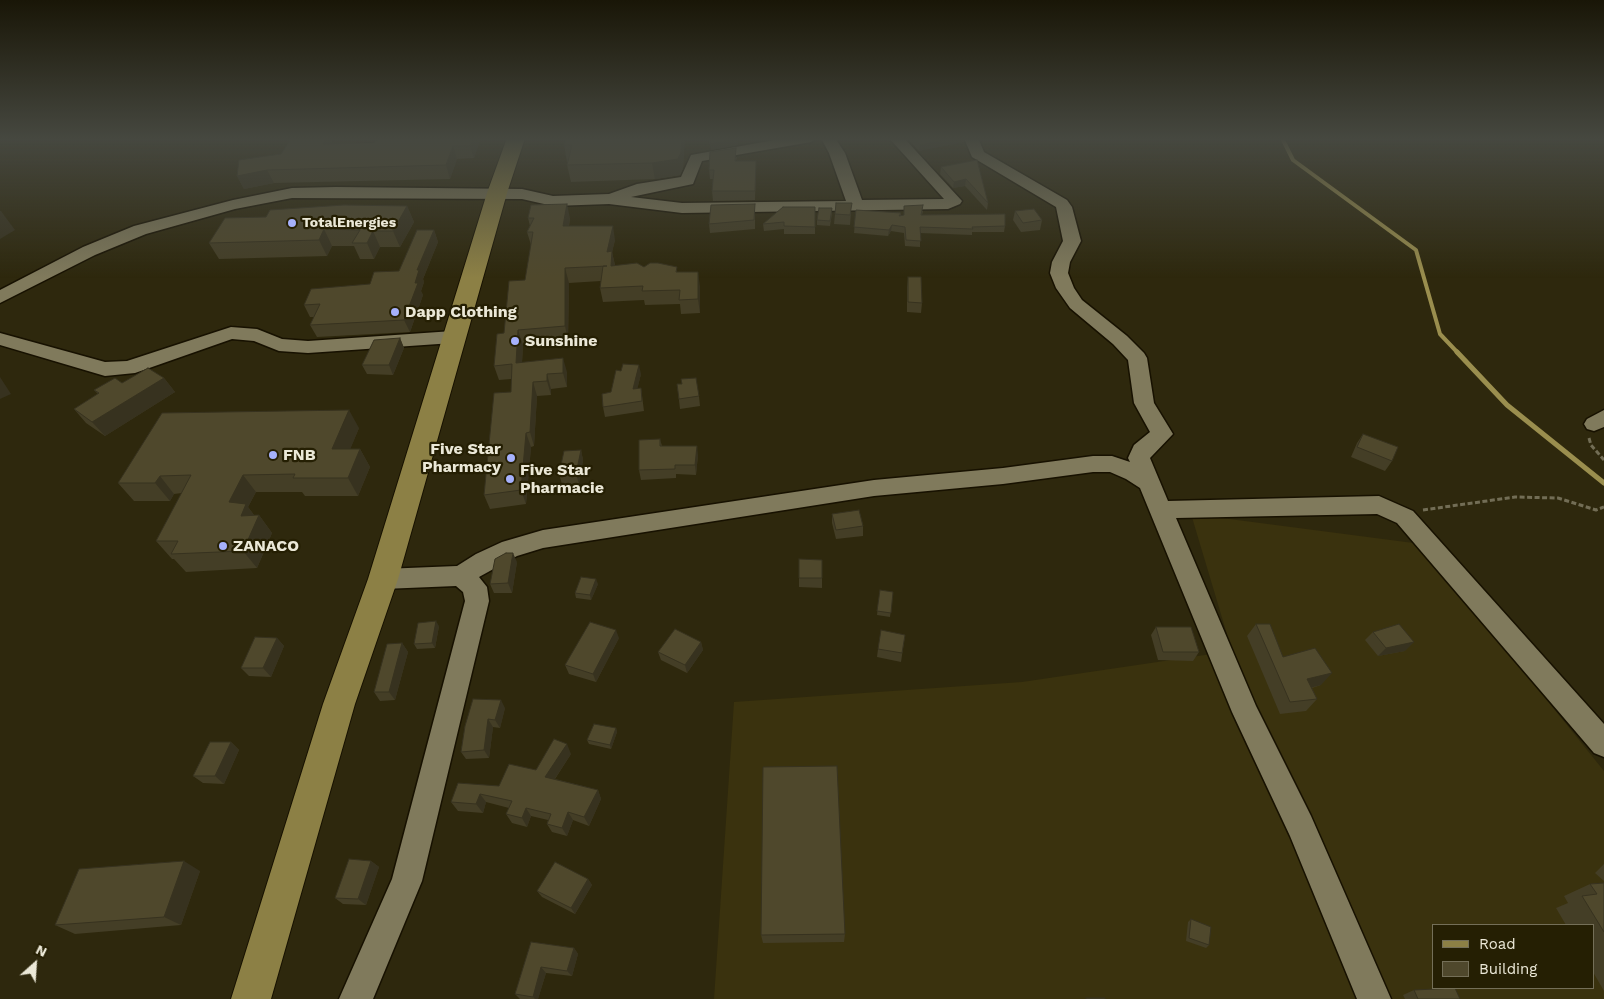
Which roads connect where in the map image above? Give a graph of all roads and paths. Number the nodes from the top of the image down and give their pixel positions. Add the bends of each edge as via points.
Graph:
1 (500, 185) edge
2 (665, 185) edge
3 (848, 185) edge
4 (939, 185) edge
5 (1027, 185) edge
6 (382, 192) junction
7 (497, 193) junction
8 (609, 199) junction
9 (855, 204) junction
10 (352, 210) edge
11 (210, 211) junction
12 (236, 221) edge
13 (0, 297) edge
14 (454, 337) junction
15 (0, 339) edge
16 (1599, 420) edge
17 (1604, 460) edge
18 (1148, 482) junction
19 (1604, 507) edge
20 (1160, 510) junction
21 (1396, 513) junction
22 (461, 576) junction
23 (383, 579) junction
24 (1604, 744) edge
25 (251, 999) edge
26 (356, 999) edge
27 (1374, 999) edge

1 - 7 main road
2 - 8 street
3 - 9 street
4 - 9 street via 954,201 948,204
5 - 18 street via 1061,203 1064,208 1072,241 1059,273 1065,288 1076,304 1137,358 1144,403 1162,434 1139,455
6 - 7 street
6 - 10 street
6 - 11 street via 292,193
7 - 8 street via 553,200
7 - 14 main road
8 - 9 street via 682,208
11 - 12 street via 227,222
11 - 13 street via 140,230 89,251
14 - 15 street via 308,347 279,344 257,335 230,333 128,368 105,369
14 - 23 main road
16 - 17 path via 1588,437
18 - 20 street
18 - 22 street via 1112,464 1093,464 874,488 543,539 510,549
19 - 21 path via 1596,510 1558,498 1515,497
20 - 21 street via 1379,505
20 - 27 street via 1245,712 1301,826
21 - 24 street via 1405,518
22 - 23 street
22 - 26 street via 476,586 477,601 455,696 407,881
23 - 25 main road via 339,704

